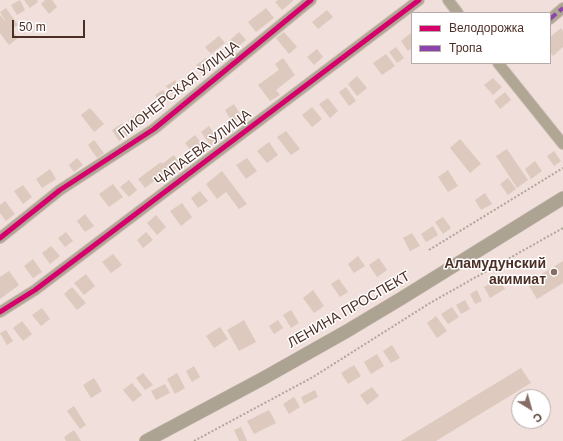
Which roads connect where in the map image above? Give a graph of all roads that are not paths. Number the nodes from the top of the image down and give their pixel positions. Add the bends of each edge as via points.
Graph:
1 (311, 0) edge
2 (419, 0) edge
3 (448, 0) edge
4 (563, 8) edge
5 (457, 12) edge
6 (551, 18) edge
7 (499, 64) edge
8 (563, 144) edge
9 (563, 198) edge
10 (0, 238) edge
11 (0, 312) edge
12 (162, 437) edge
13 (146, 441) edge

1 - 10 street, ПИОНЕРСКАЯ УЛИЦА via 154,129 60,190
2 - 11 street, ЧАПАЕВА УЛИЦА via 35,290
3 - 5 street
4 - 6 street
7 - 8 street
9 - 12 main road, ЛЕНИНА ПРОСПЕКТ via 347,331
12 - 13 main road, ЛЕНИНА ПРОСПЕКТ

